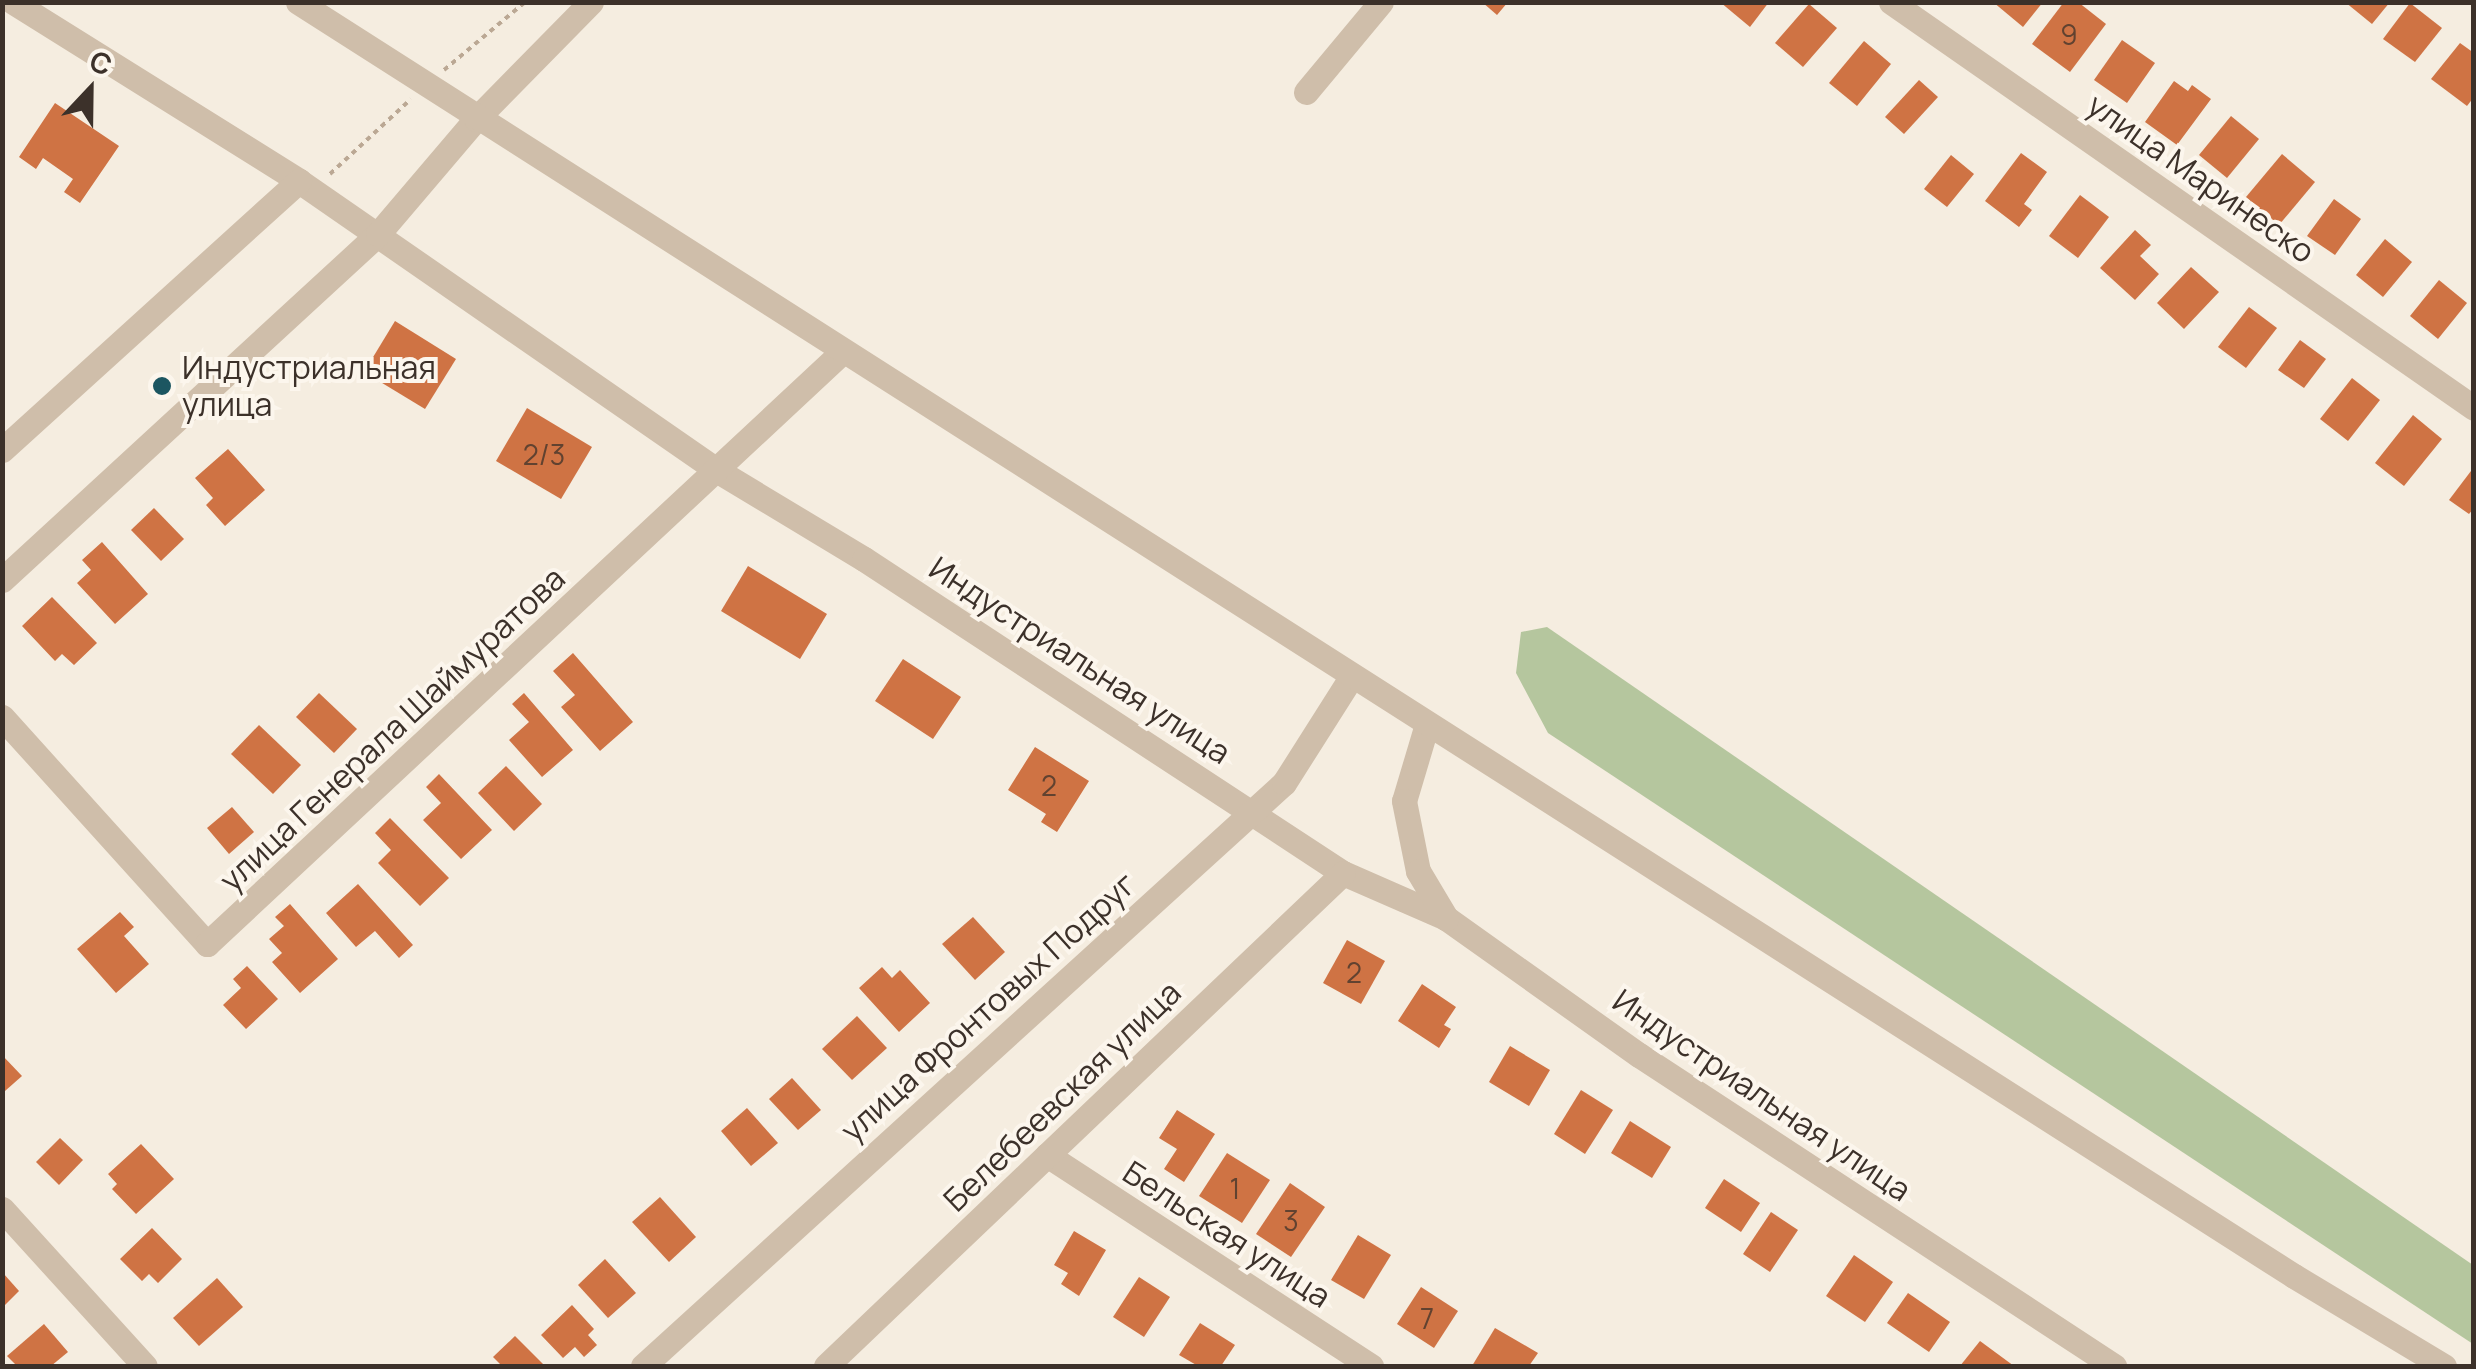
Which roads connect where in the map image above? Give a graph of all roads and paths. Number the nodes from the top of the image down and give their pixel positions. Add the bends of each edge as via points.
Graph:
1 (13, 2) edge
2 (298, 2) edge
3 (525, 2) edge
4 (591, 2) edge
5 (1381, 2) edge
6 (1890, 2) edge
7 (426, 86) junction
8 (1306, 92) dead end
9 (476, 118) junction
10 (306, 186) junction
11 (378, 234) junction
12 (842, 352) junction
13 (2470, 400) edge
14 (2, 450) edge
15 (718, 471) junction
16 (2, 580) edge
17 (1352, 676) junction
18 (2, 718) edge
19 (1426, 724) junction
20 (1252, 810) junction
21 (1344, 873) junction
22 (1446, 918) junction
23 (1047, 1156) junction
24 (2, 1209) edge
25 (145, 1366) edge
26 (643, 1366) edge
27 (826, 1366) edge
28 (1370, 1366) edge
29 (2114, 1366) edge
30 (2444, 1366) edge

1 - 10 street, Индустриальная улица
2 - 7 street
3 - 7 path
4 - 9 street
5 - 8 street
6 - 13 street, улица Маринеско
7 - 9 street
7 - 10 path
9 - 11 street
9 - 12 street
10 - 11 street, Индустриальная улица
10 - 14 street
11 - 15 street, Индустриальная улица
11 - 16 street
12 - 15 street, улица Генерала Шаймуратова
12 - 17 street
15 - 18 street, улица Генерала Шаймуратова via 207,944
15 - 20 street, Индустриальная улица
17 - 19 street
17 - 20 street, улица Фронтовых Подруг via 1284,783
19 - 22 street via 1404,802 1418,871
19 - 30 street
20 - 21 street, Индустриальная улица
20 - 26 street, улица Фронтовых Подруг
21 - 22 street, Индустриальная улица
21 - 23 street, Белебеевская улица
22 - 29 street, Индустриальная улица via 1638,1056
23 - 27 street, Белебеевская улица
23 - 28 street, Бельская улица
24 - 25 street

